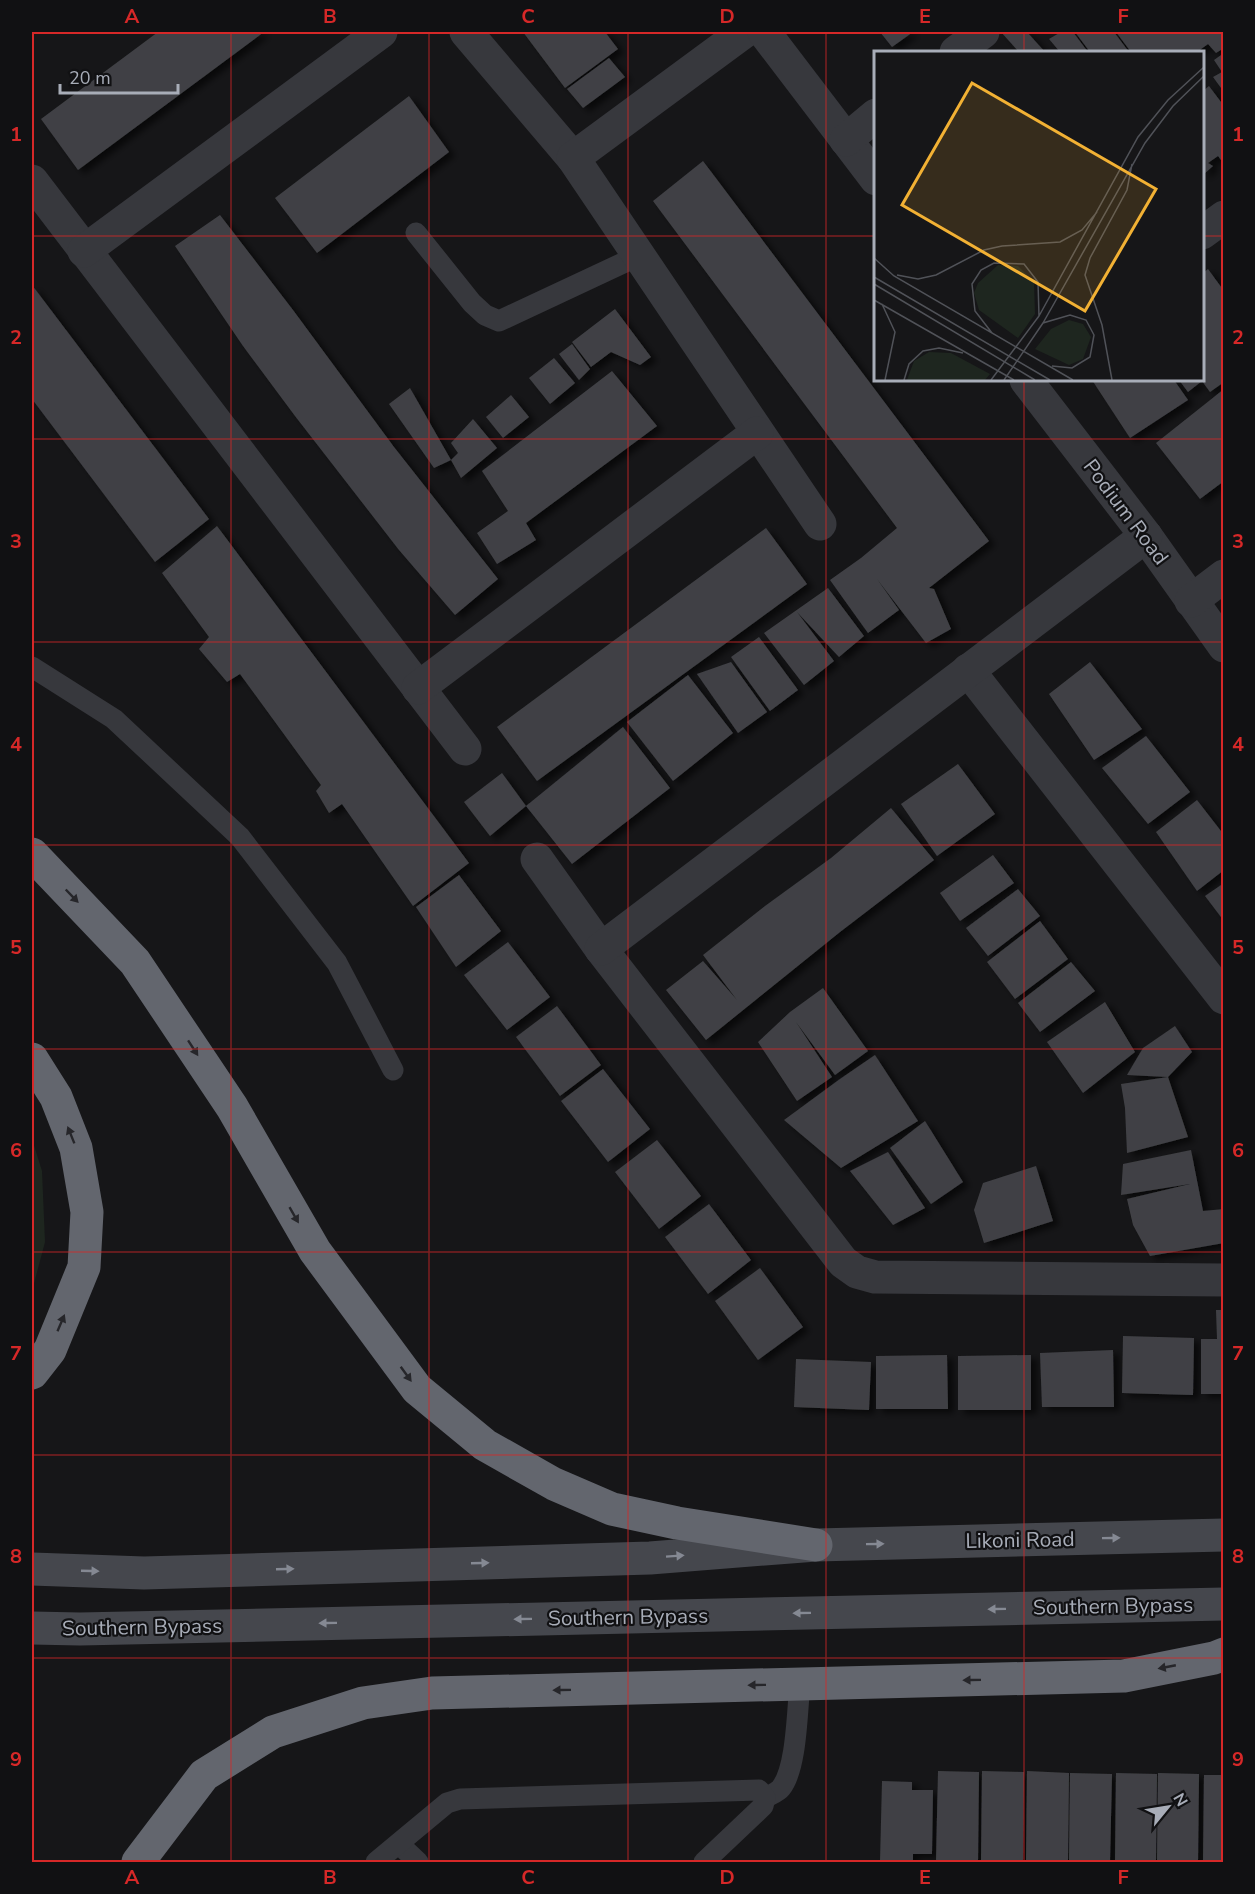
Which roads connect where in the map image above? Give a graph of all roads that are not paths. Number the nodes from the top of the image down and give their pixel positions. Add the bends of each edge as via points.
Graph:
1 (381, 32) edge
2 (466, 32) edge
3 (744, 32) edge
4 (764, 32) edge
5 (983, 32) edge
6 (957, 51) edge
7 (874, 117) edge
8 (846, 140) junction
9 (573, 158) junction
10 (874, 176) edge
11 (32, 182) edge
12 (1224, 217) edge
13 (416, 233) dead end
14 (1204, 233) edge
15 (84, 251) junction
16 (638, 256) junction
17 (1027, 381) edge
18 (757, 433) junction
19 (820, 524) dead end
20 (1146, 536) junction
21 (1224, 576) edge
22 (1191, 601) junction
23 (1224, 646) edge
24 (32, 667) edge
25 (968, 670) junction
26 (418, 688) junction
27 (465, 749) dead end
28 (32, 854) edge
29 (537, 859) dead end
30 (601, 949) junction
31 (1224, 998) edge
32 (32, 1059) edge
33 (393, 1070) dead end
34 (1224, 1280) edge
35 (32, 1373) edge
36 (1224, 1535) edge
37 (816, 1545) junction
38 (32, 1569) edge
39 (1224, 1604) edge
40 (32, 1628) edge
41 (1224, 1654) edge
42 (800, 1684) junction
43 (765, 1798) junction
44 (399, 1844) junction
45 (138, 1863) edge
46 (376, 1863) edge
47 (417, 1863) edge
48 (704, 1863) edge

1 - 15 street
2 - 9 street
3 - 9 street
4 - 8 street
5 - 6 street
7 - 8 street
8 - 10 street
9 - 16 street
11 - 15 street
12 - 14 street
13 - 16 lane via 472,303 499,321
15 - 26 street
16 - 18 street
17 - 20 street, Podium Road
18 - 19 street
18 - 26 street
20 - 22 street, Podium Road
20 - 25 street
21 - 22 street
22 - 23 street, Podium Road
24 - 33 lane via 114,719 240,837 337,963
25 - 30 street
25 - 31 street
26 - 27 street
28 -> 37 highway via 135,962 232,1107 315,1251 417,1389 484,1445 554,1484 612,1509
29 - 30 street
30 - 34 street via 843,1262 857,1272 875,1277
35 -> 32 highway via 50,1350 84,1267 87,1212 76,1148 56,1097
37 -> 36 main road, Likoni Road
38 -> 37 main road via 144,1573 638,1558
39 -> 40 main road, Southern Bypass
41 -> 42 highway via 1124,1676
42 - 43 lane via 788,1775 781,1789
42 -> 45 highway via 432,1693 363,1703 273,1732 204,1775
43 - 44 lane via 759,1790 460,1799 447,1803
43 - 48 lane via 763,1806
44 - 46 lane
44 - 47 lane

